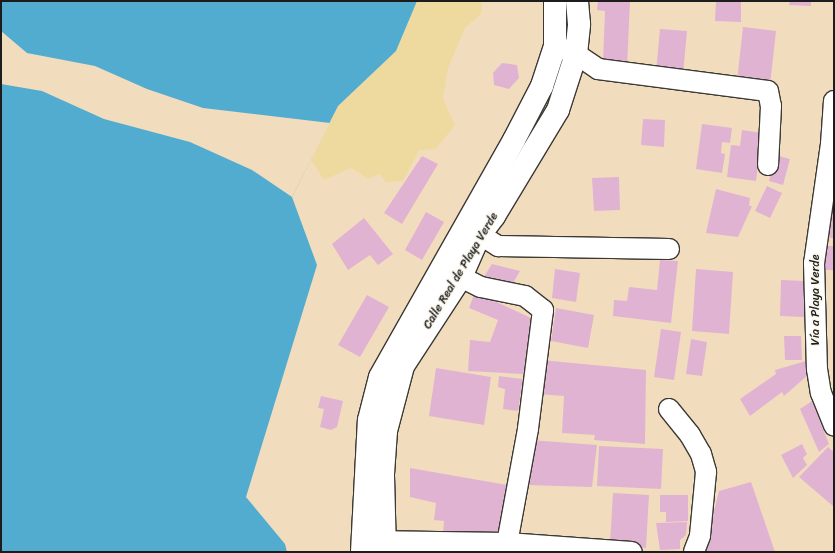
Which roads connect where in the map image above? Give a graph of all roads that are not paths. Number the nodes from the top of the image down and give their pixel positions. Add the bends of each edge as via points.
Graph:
1 (555, 1) edge
2 (577, 1) edge
3 (555, 46) junction
4 (576, 54) junction
5 (834, 101) edge
6 (833, 145) edge
7 (768, 165) dead end
8 (472, 231) junction
9 (669, 249) dead end
10 (461, 276) junction
11 (669, 409) dead end
12 (834, 425) edge
13 (507, 543) junction
14 (362, 546) edge
15 (385, 547) edge
16 (632, 552) edge
17 (694, 552) edge

1 - 3 street, Calle Real de Playa Verde
2 - 4 street, Calle Real de Playa Verde
3 - 4 street
3 - 8 street, Calle Real de Playa Verde via 538,93
4 - 7 street via 598,69 768,91 771,106
4 - 8 street, Calle Real de Playa Verde via 558,110 494,216
5 - 6 street, Vía a Playa Verde
6 - 12 street, Vía a Playa Verde via 814,263 817,369 821,394
8 - 9 street via 498,246
8 - 10 street, Calle Real de Playa Verde
8 - 14 street, Calle Real de Playa Verde via 380,377 369,420
10 - 13 street via 481,287 525,296 543,310 528,429
10 - 15 street, Calle Real de Playa Verde via 403,366 392,402 386,431 383,474
11 - 17 street via 690,435 701,454 706,472 700,536
13 - 15 street
13 - 16 street
14 - 15 street

